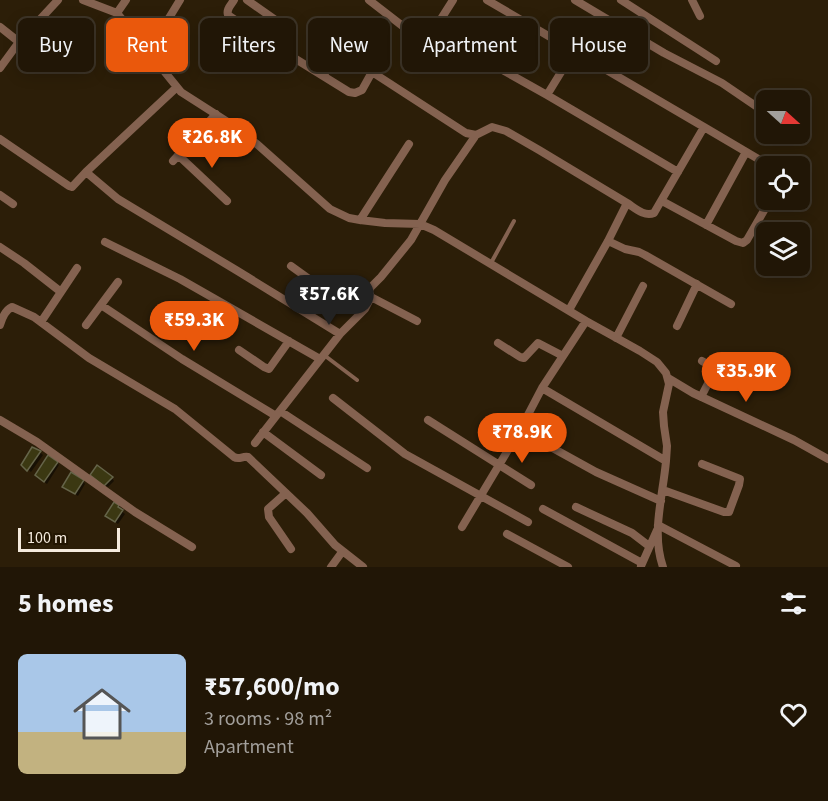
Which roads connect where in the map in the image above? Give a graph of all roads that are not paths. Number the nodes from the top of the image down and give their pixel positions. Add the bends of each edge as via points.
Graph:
1 (83, 0) edge
2 (126, 0) edge
3 (180, 0) edge
4 (234, 0) edge
5 (247, 0) edge
6 (369, 0) edge
7 (453, 0) edge
8 (488, 0) edge
9 (575, 0) edge
10 (621, 0) edge
11 (692, 0) edge
12 (54, 1) edge
13 (117, 13) junction
14 (700, 16) dead end
15 (39, 18) edge
16 (121, 18) edge
17 (169, 18) edge
18 (273, 18) edge
19 (441, 18) edge
20 (402, 26) edge
21 (0, 27) edge
22 (550, 37) edge
23 (18, 41) edge
24 (18, 43) edge
25 (716, 61) dead end
26 (0, 68) edge
27 (164, 72) edge
28 (325, 72) edge
29 (372, 72) joint
30 (506, 72) edge
31 (561, 72) edge
32 (610, 72) edge
33 (322, 76) junction
34 (177, 87) junction
35 (547, 95) junction
36 (756, 106) edge
37 (216, 114) junction
38 (704, 127) junction
39 (476, 135) junction
40 (0, 139) edge
41 (409, 144) dead end
42 (746, 152) junction
43 (756, 158) edge
44 (86, 172) junction
45 (678, 172) junction
46 (0, 195) edge
47 (227, 201) dead end
48 (662, 201) junction
49 (627, 203) junction
50 (13, 204) dead end
51 (764, 210) edge
52 (360, 220) junction
53 (513, 221) dead end
54 (420, 224) junction
55 (706, 225) junction
56 (608, 241) junction
57 (105, 242) dead end
58 (0, 247) edge
59 (491, 264) junction
60 (291, 266) dead end
61 (78, 268) dead end
62 (118, 282) dead end
63 (697, 284) junction
64 (643, 286) dead end
65 (61, 292) junction
66 (370, 293) junction
67 (731, 304) dead end
68 (101, 305) junction
69 (569, 310) junction
70 (417, 321) dead end
71 (586, 321) junction
72 (41, 322) junction
73 (0, 325) edge
74 (86, 325) dead end
75 (677, 326) dead end
76 (340, 334) junction
77 (616, 338) junction
78 (289, 341) junction
79 (498, 343) dead end
80 (239, 350) dead end
81 (563, 356) junction
82 (322, 357) junction
83 (702, 362) dead end
84 (668, 378) junction
85 (357, 380) dead end
86 (542, 388) junction
87 (701, 397) junction
88 (333, 398) dead end
89 (278, 414) junction
90 (0, 420) edge
91 (428, 420) dead end
92 (520, 430) junction
93 (263, 432) junction
94 (255, 443) dead end
95 (828, 459) edge
96 (666, 461) junction
97 (702, 464) dead end
98 (499, 465) junction
99 (367, 468) dead end
100 (321, 475) dead end
101 (531, 485) dead end
102 (663, 490) junction
103 (286, 493) junction
104 (480, 495) junction
105 (661, 501) junction
106 (576, 507) dead end
107 (543, 509) dead end
108 (528, 522) dead end
109 (462, 527) dead end
110 (657, 527) junction
111 (507, 534) dead end
112 (649, 546) junction
113 (192, 547) dead end
114 (291, 549) dead end
115 (342, 552) junction
116 (641, 565) edge
117 (736, 566) edge
118 (332, 567) edge
119 (363, 567) edge
120 (568, 567) edge
121 (663, 567) edge

1 - 13 street
2 - 13 street
3 - 17 street
4 - 33 street via 228,15
5 - 18 street
6 - 20 street
7 - 19 street
8 - 22 street
9 - 36 street
10 - 25 street
11 - 14 street
12 - 15 street
13 - 16 street
21 - 23 street
24 - 26 street
27 - 34 street
28 - 33 street
29 - 33 street via 362,90 355,93
29 - 39 street via 465,133
30 - 35 street
31 - 35 street
32 - 38 street
34 - 37 street
34 - 44 street
35 - 45 street
37 - 47 street via 176,158
37 - 52 street via 258,145 330,209
38 - 42 street
38 - 45 street
39 - 49 street via 492,128 506,131
39 - 54 street
40 - 44 street via 69,186
41 - 52 street
42 - 43 street
42 - 55 street
44 - 76 street via 118,199
45 - 48 street
46 - 50 street
48 - 49 street via 651,215
48 - 55 street
49 - 56 street
51 - 55 street via 743,243
52 - 54 street
53 - 59 lane
54 - 59 street
54 - 66 street
56 - 63 street via 639,252
56 - 69 street
57 - 78 street
58 - 65 street
59 - 69 street
60 - 66 street via 341,302 359,291
61 - 65 street
62 - 68 street
63 - 67 street
63 - 75 street
64 - 77 street
65 - 72 street
66 - 70 street
66 - 76 street via 365,309
68 - 74 street
68 - 89 street via 182,359
69 - 71 street
71 - 77 street
71 - 81 street
72 - 73 street via 12,307
72 - 103 street via 89,358 175,409 236,459 248,457
76 - 82 street
77 - 84 street via 657,363
78 - 80 street via 269,369
78 - 82 street
79 - 81 street via 524,358 538,343
81 - 86 street
82 - 85 lane
82 - 89 street
83 - 87 street via 715,370
84 - 87 street
84 - 96 street via 663,412
86 - 92 street
86 - 96 street
87 - 95 street
88 - 104 street via 396,448
89 - 93 street
89 - 99 street
90 - 113 street
91 - 98 street
92 - 98 street
92 - 105 street via 596,472
93 - 94 street
93 - 100 street
96 - 102 street
97 - 102 street via 740,479 729,512
98 - 101 street
98 - 104 street
102 - 105 street
103 - 114 street via 268,513
103 - 115 street
104 - 108 street
104 - 109 street
105 - 110 street
106 - 112 street via 632,533
107 - 116 street
110 - 112 street
110 - 117 street
110 - 121 street
111 - 120 street
112 - 116 street
115 - 118 street
115 - 119 street

